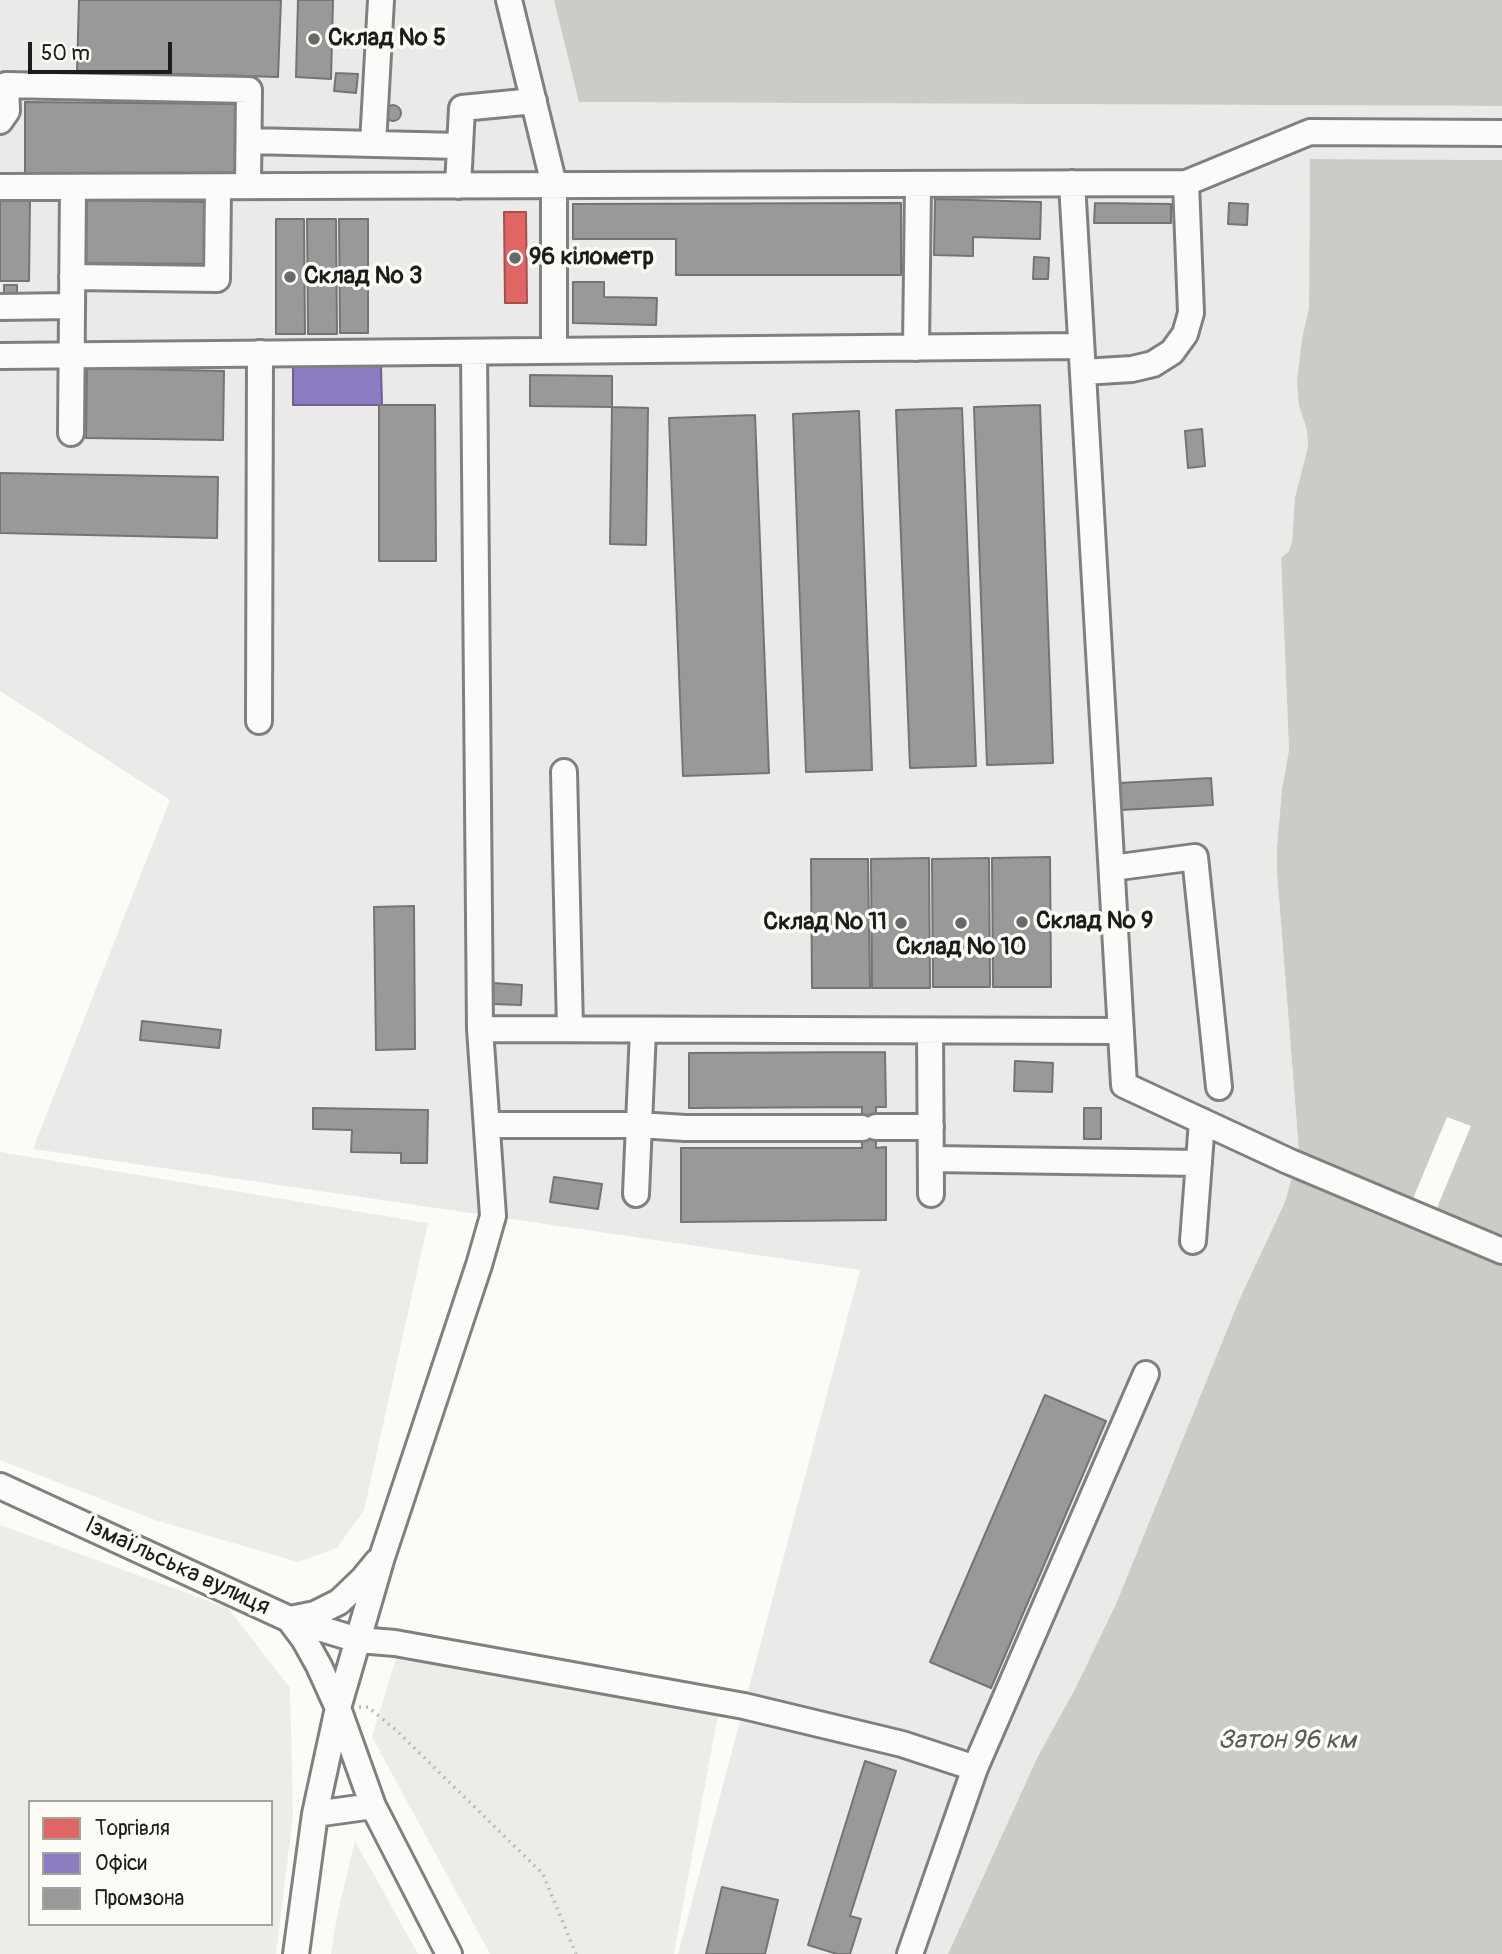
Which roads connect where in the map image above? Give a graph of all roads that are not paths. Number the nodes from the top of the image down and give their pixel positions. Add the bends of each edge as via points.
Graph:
1 (381, 0) edge
2 (509, 0) edge
3 (534, 101) junction
4 (0, 121) edge
5 (1502, 133) edge
6 (249, 141) junction
7 (373, 144) junction
8 (460, 146) junction
9 (1072, 183) junction
10 (1186, 183) junction
11 (918, 184) junction
12 (554, 185) junction
13 (458, 186) junction
14 (0, 187) edge
15 (73, 187) junction
16 (218, 187) junction
17 (248, 187) junction
18 (72, 277) junction
19 (72, 306) junction
20 (0, 307) edge
21 (1081, 346) junction
22 (916, 348) junction
23 (554, 351) junction
24 (474, 352) junction
25 (260, 354) junction
26 (71, 355) junction
27 (0, 356) edge
28 (1083, 372) junction
29 (71, 433) dead end
30 (259, 721) dead end
31 (564, 772) dead end
32 (1112, 868) junction
33 (480, 1029) junction
34 (570, 1029) junction
35 (643, 1030) junction
36 (930, 1031) junction
37 (1121, 1031) junction
38 (1219, 1087) dead end
39 (1202, 1121) junction
40 (487, 1125) junction
41 (639, 1125) junction
42 (931, 1127) junction
43 (931, 1158) junction
44 (1199, 1163) junction
45 (636, 1194) dead end
46 (931, 1194) dead end
47 (1193, 1241) dead end
48 (1502, 1251) edge
49 (1146, 1374) dead end
50 (0, 1486) edge
51 (382, 1557) junction
52 (289, 1619) junction
53 (358, 1640) junction
54 (338, 1708) junction
55 (975, 1768) junction
56 (373, 1806) junction
57 (315, 1814) junction
58 (296, 1954) edge
59 (449, 1954) edge
60 (911, 1954) edge

1 - 7 street
2 - 3 street
3 - 8 street via 462,108
3 - 12 street
4 - 6 street via 7,111 6,85 249,90
5 - 10 street via 1310,132
6 - 7 street
6 - 17 street
7 - 8 street
8 - 13 street
9 - 10 street
9 - 11 street
9 - 21 street
10 - 28 street via 1191,313 1185,334 1172,352 1153,364
11 - 12 street
11 - 22 street
12 - 13 street
12 - 23 street
13 - 17 street
14 - 15 street
15 - 16 street
15 - 18 street
16 - 17 street
16 - 18 street via 217,279
18 - 19 street
19 - 20 street
19 - 26 street
21 - 22 street
21 - 28 street
22 - 23 street
23 - 24 street
24 - 25 street
24 - 33 street
25 - 26 street
25 - 30 street
26 - 27 street
26 - 29 street
28 - 32 street
31 - 34 street
32 - 37 street
32 - 38 street via 1195,857
33 - 34 street
33 - 40 street
34 - 35 street
35 - 36 street
35 - 41 street
36 - 37 street
36 - 42 street
37 - 39 street via 1124,1085
39 - 44 street
39 - 48 street
40 - 41 street
40 - 51 street via 493,1216
41 - 42 street
41 - 45 street
42 - 43 street
43 - 44 street
43 - 46 street
44 - 47 street
49 - 55 street
50 - 52 street, Ізмаїльська вулиця
51 - 52 street via 339,1602 315,1614
51 - 53 street
52 - 53 street, Ізмаїльська вулиця
52 - 54 street via 319,1666
53 - 54 street
53 - 55 street, Ізмаїльська вулиця via 744,1706 902,1744
54 - 56 street
54 - 57 street
55 - 60 street
56 - 57 street
56 - 59 street
57 - 58 street

